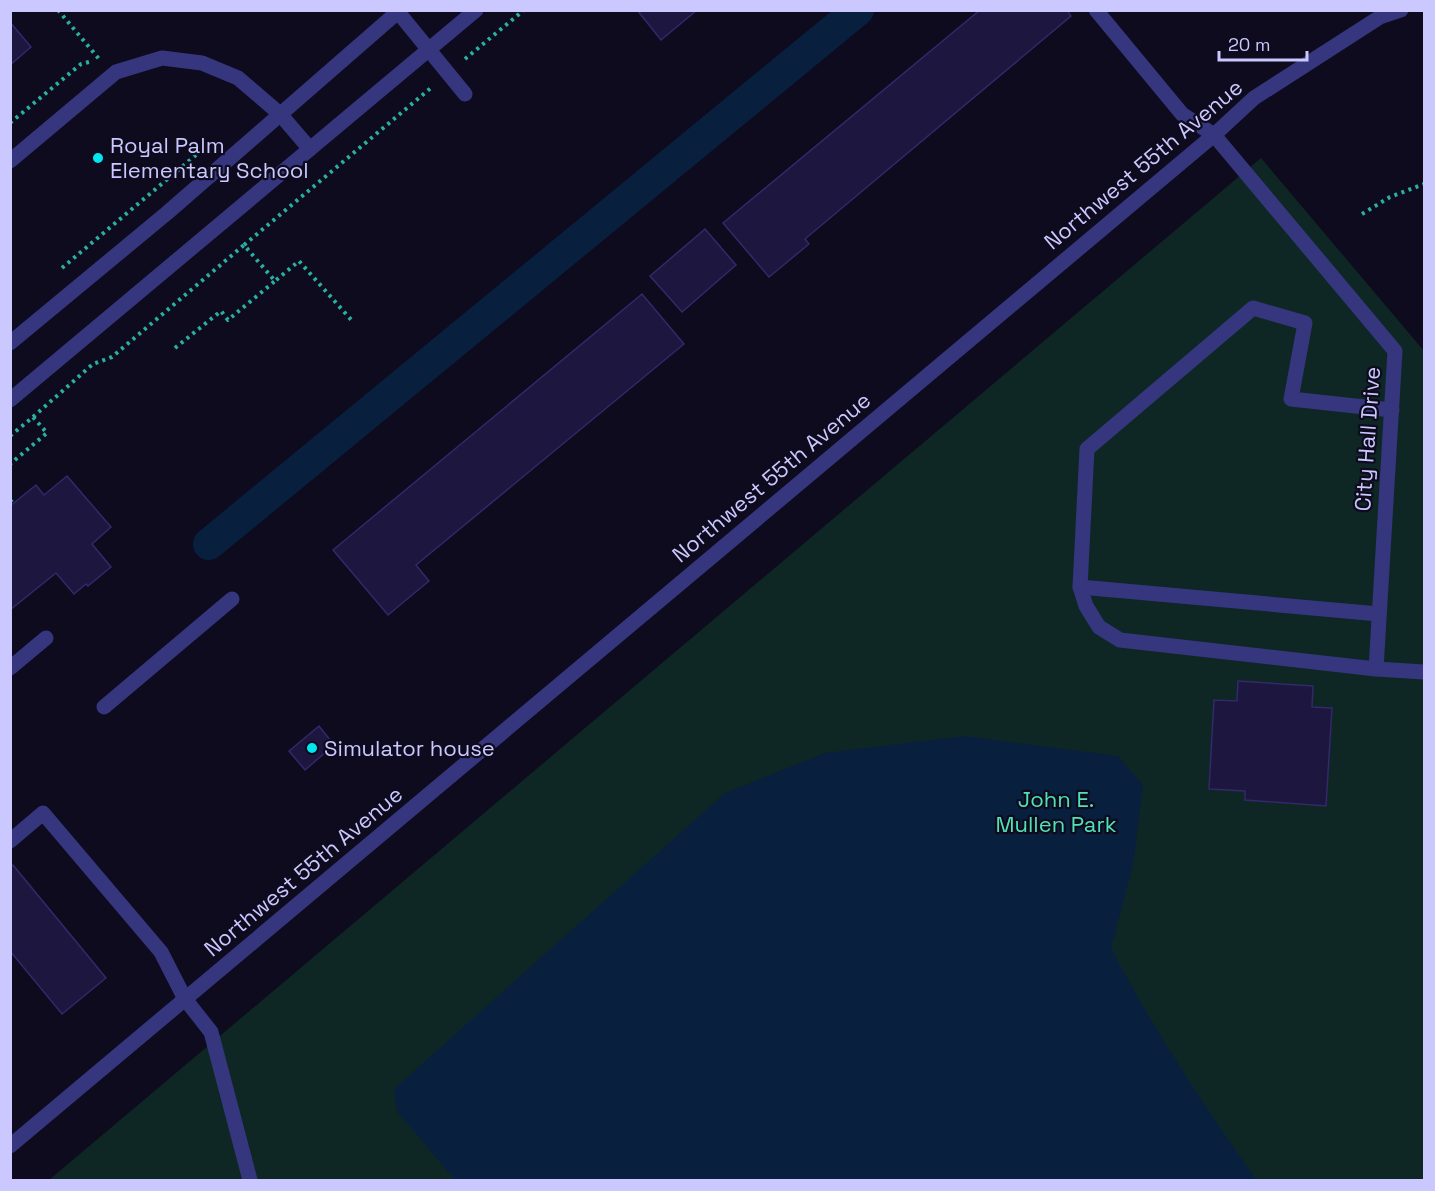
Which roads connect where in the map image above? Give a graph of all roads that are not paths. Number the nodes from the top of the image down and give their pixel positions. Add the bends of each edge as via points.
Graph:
1 (476, 10) edge
2 (1096, 10) edge
3 (1401, 10) edge
4 (399, 11) edge
5 (429, 50) junction
6 (465, 94) dead end
7 (280, 114) junction
8 (1214, 135) junction
9 (310, 149) junction
10 (10, 161) edge
11 (10, 344) edge
12 (10, 399) edge
13 (1392, 410) junction
14 (1080, 587) junction
15 (232, 599) dead end
16 (1379, 614) junction
17 (46, 638) dead end
18 (10, 668) edge
19 (1376, 669) junction
20 (1425, 672) edge
21 (104, 707) dead end
22 (10, 841) edge
23 (185, 999) junction
24 (10, 1146) edge
25 (250, 1180) edge

1 - 5 street
2 - 8 street, City Hall Drive via 1182,114
3 - 8 street, Northwest 55th Avenue via 1380,18 1254,98
4 - 5 street
4 - 7 street
5 - 6 street
5 - 9 street
7 - 9 street
7 - 10 street via 238,78 201,63 162,58 116,72
7 - 11 street
8 - 13 street, City Hall Drive via 1395,351
8 - 23 street, Northwest 55th Avenue
9 - 12 street
13 - 14 street via 1291,399 1305,323 1253,308 1087,449
13 - 16 street, City Hall Drive
14 - 16 street
14 - 19 street via 1099,627 1120,640
15 - 21 street
16 - 19 street, City Hall Drive
17 - 18 street
19 - 20 street
22 - 23 street via 43,813 161,952
23 - 24 street, Northwest 55th Avenue
23 - 25 street via 211,1032

